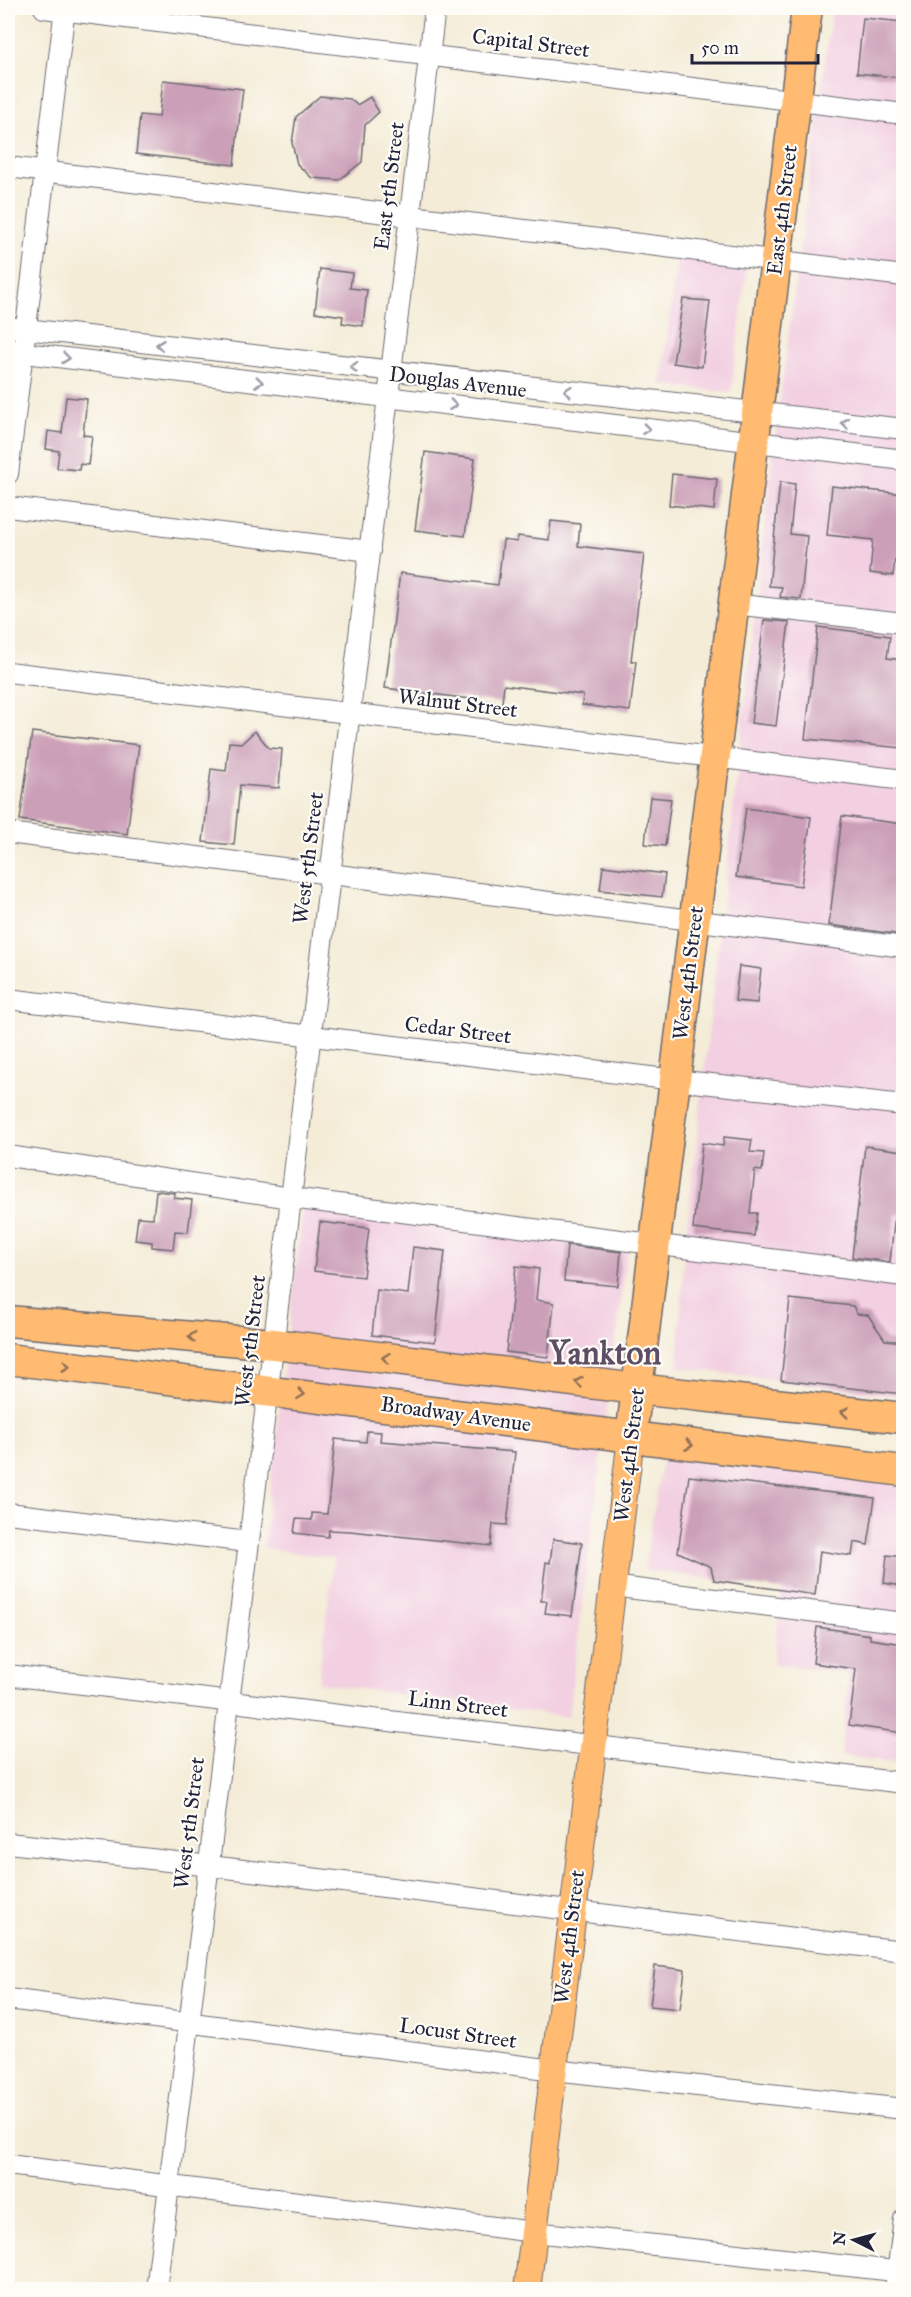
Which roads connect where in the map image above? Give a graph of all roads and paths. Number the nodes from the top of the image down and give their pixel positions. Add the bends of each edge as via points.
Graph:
1 (44, 8) edge
2 (435, 8) edge
3 (807, 8) edge
4 (65, 9) edge
5 (429, 54) junction
6 (796, 100) junction
7 (903, 114) edge
8 (8, 167) edge
9 (44, 172) junction
10 (410, 216) junction
11 (776, 261) junction
12 (903, 276) edge
13 (16, 328) edge
14 (15, 352) edge
15 (392, 371) junction
16 (388, 397) junction
17 (756, 412) junction
18 (903, 429) edge
19 (753, 442) junction
20 (903, 460) edge
21 (8, 474) edge
22 (8, 507) edge
23 (370, 551) junction
24 (733, 603) junction
25 (903, 622) edge
26 (8, 672) edge
27 (350, 715) junction
28 (714, 758) junction
29 (903, 780) edge
30 (8, 834) edge
31 (331, 874) junction
32 (694, 920) junction
33 (903, 947) edge
34 (8, 999) edge
35 (311, 1037) junction
36 (675, 1080) junction
37 (903, 1105) edge
38 (8, 1156) edge
39 (291, 1198) junction
40 (655, 1244) junction
41 (903, 1276) edge
42 (8, 1321) edge
43 (274, 1344) junction
44 (8, 1359) edge
45 (268, 1389) junction
46 (637, 1389) junction
47 (903, 1418) edge
48 (631, 1437) junction
49 (903, 1471) edge
50 (8, 1512) edge
51 (248, 1542) junction
52 (612, 1586) junction
53 (903, 1623) edge
54 (8, 1675) edge
55 (229, 1701) junction
56 (592, 1744) junction
57 (903, 1783) edge
58 (8, 1843) edge
59 (208, 1864) junction
60 (572, 1912) junction
61 (903, 1951) edge
62 (8, 1999) edge
63 (188, 2021) junction
64 (554, 2070) junction
65 (903, 2109) edge
66 (8, 2165) edge
67 (168, 2184) junction
68 (903, 2219) edge
69 (534, 2232) junction
70 (899, 2278) edge
71 (156, 2289) edge
72 (527, 2289) edge

1 - 4 street, Capital Street
2 - 5 street, East 5th Street
3 - 6 highway, East 4th Street
4 - 5 street, Capital Street
4 - 9 street
5 - 6 street, Capital Street
5 - 10 street, East 5th Street
6 - 7 street, Capital Street
6 - 11 highway, East 4th Street
8 - 9 street
9 - 10 street
9 - 13 street
10 - 11 street
10 - 15 street, East 5th Street
11 - 12 street
11 - 17 highway, East 4th Street
13 - 14 street
15 -> 13 street, Douglas Avenue
14 -> 16 street, Douglas Avenue
14 - 21 street
15 - 16 street, East 5th Street
17 -> 15 street, Douglas Avenue
16 -> 19 street, Douglas Avenue
16 - 23 street, West 5th Street
18 -> 17 street, Douglas Avenue
17 - 19 highway, East 4th Street
19 - 20 street, Douglas Avenue
19 - 24 highway, West 4th Street
22 - 23 street
23 - 27 street, West 5th Street
24 - 25 street
24 - 28 highway, West 4th Street
26 - 27 street, Walnut Street
27 - 28 street, Walnut Street
27 - 31 street, West 5th Street
28 - 29 street, Walnut Street
28 - 32 highway, West 4th Street
30 - 31 street
31 - 32 street
31 - 35 street, West 5th Street
32 - 33 street
32 - 36 highway, West 4th Street
34 - 35 street, Cedar Street
35 - 36 street, Cedar Street
35 - 39 street, West 5th Street
36 - 37 street, Cedar Street
36 - 40 highway, West 4th Street
38 - 39 street
39 - 40 street
39 - 43 street, West 5th Street
40 - 41 street
40 - 46 highway, West 4th Street
43 -> 42 highway
43 - 45 street, West 5th Street
46 -> 43 highway
44 -> 45 highway, Broadway Avenue
45 -> 48 highway, Broadway Avenue
45 - 51 street, West 5th Street
47 -> 46 highway
46 - 48 highway, West 4th Street
48 -> 49 highway, Broadway Avenue
48 - 52 main road, West 4th Street
50 - 51 street
51 - 55 street, West 5th Street
52 - 53 street
52 - 56 main road, West 4th Street
54 - 55 street, Linn Street
55 - 56 street, Linn Street
55 - 59 street, West 5th Street
56 - 57 street, Linn Street
56 - 60 main road, West 4th Street
58 - 59 street
59 - 60 street
59 - 63 street, West 5th Street
60 - 61 street
60 - 64 main road, West 4th Street
62 - 63 street, Locust Street
63 - 64 street, Locust Street
63 - 67 street, West 5th Street
64 - 65 street, Locust Street
64 - 69 main road, West 4th Street
66 - 67 street
67 - 69 street
67 - 71 street, West 5th Street
68 - 70 street
69 - 70 street
69 - 72 main road, West 4th Street

